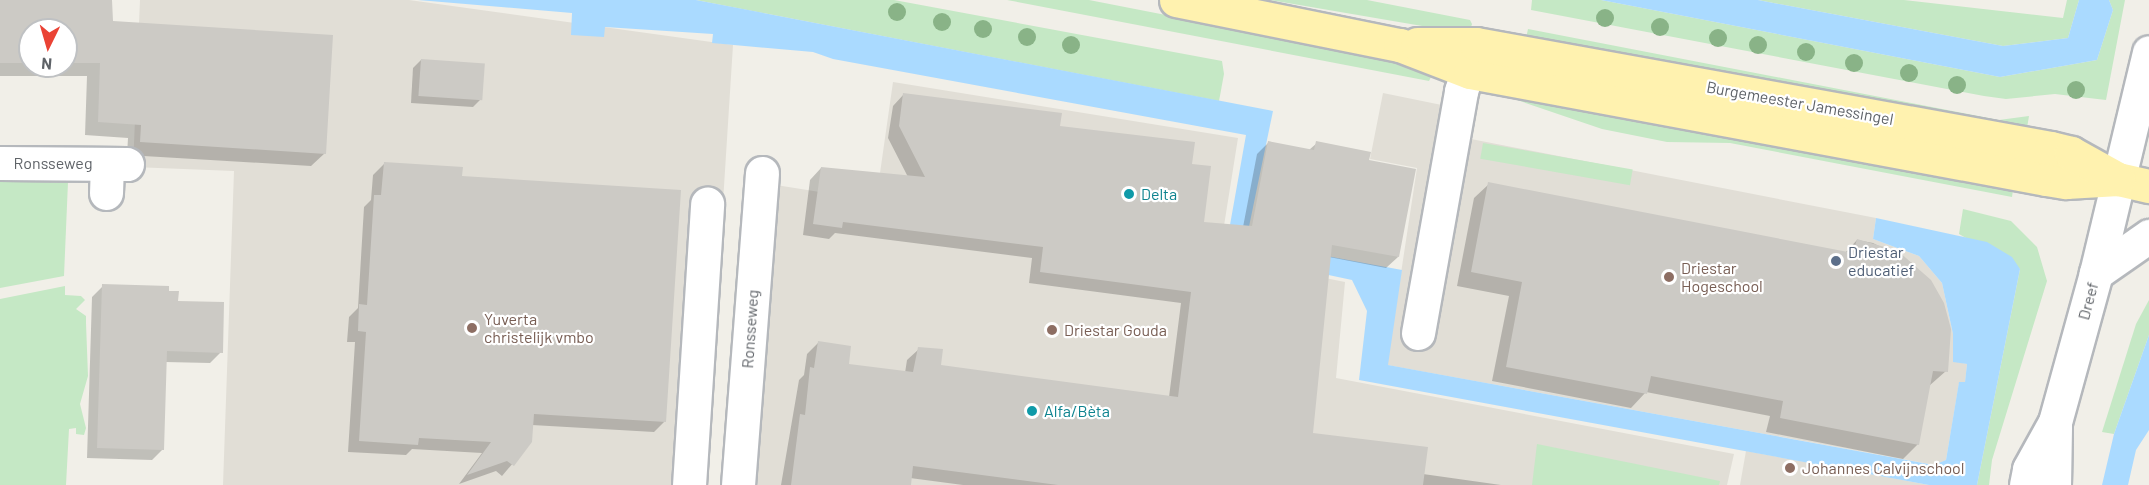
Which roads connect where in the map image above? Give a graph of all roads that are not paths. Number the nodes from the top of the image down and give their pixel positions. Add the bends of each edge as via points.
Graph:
1 (1187, 1) edge
2 (2149, 52) edge
3 (1469, 69) junction
4 (0, 163) edge
5 (113, 173) dead end
6 (762, 173) dead end
7 (2118, 179) junction
8 (2149, 186) edge
9 (707, 204) dead end
10 (2149, 236) edge
11 (2096, 273) junction
12 (1418, 333) dead end
13 (2055, 422) junction
14 (689, 485) edge
15 (738, 485) edge
16 (2026, 485) edge
17 (2054, 485) edge

1 - 3 main road, Burgemeester Jamessingel via 1400,45
2 - 7 street
3 - 7 main road, Burgemeester Jamessingel via 2056,180
3 - 12 street
4 - 5 street, Ronsseweg
6 - 15 street, Ronsseweg
7 - 8 main road, Burgemeester Jamessingel
7 - 11 street, Dreef
9 - 14 street
10 - 11 street
11 - 13 street, Dreef
13 - 16 street, Dreef via 2029,469
13 - 17 street, Dreef

